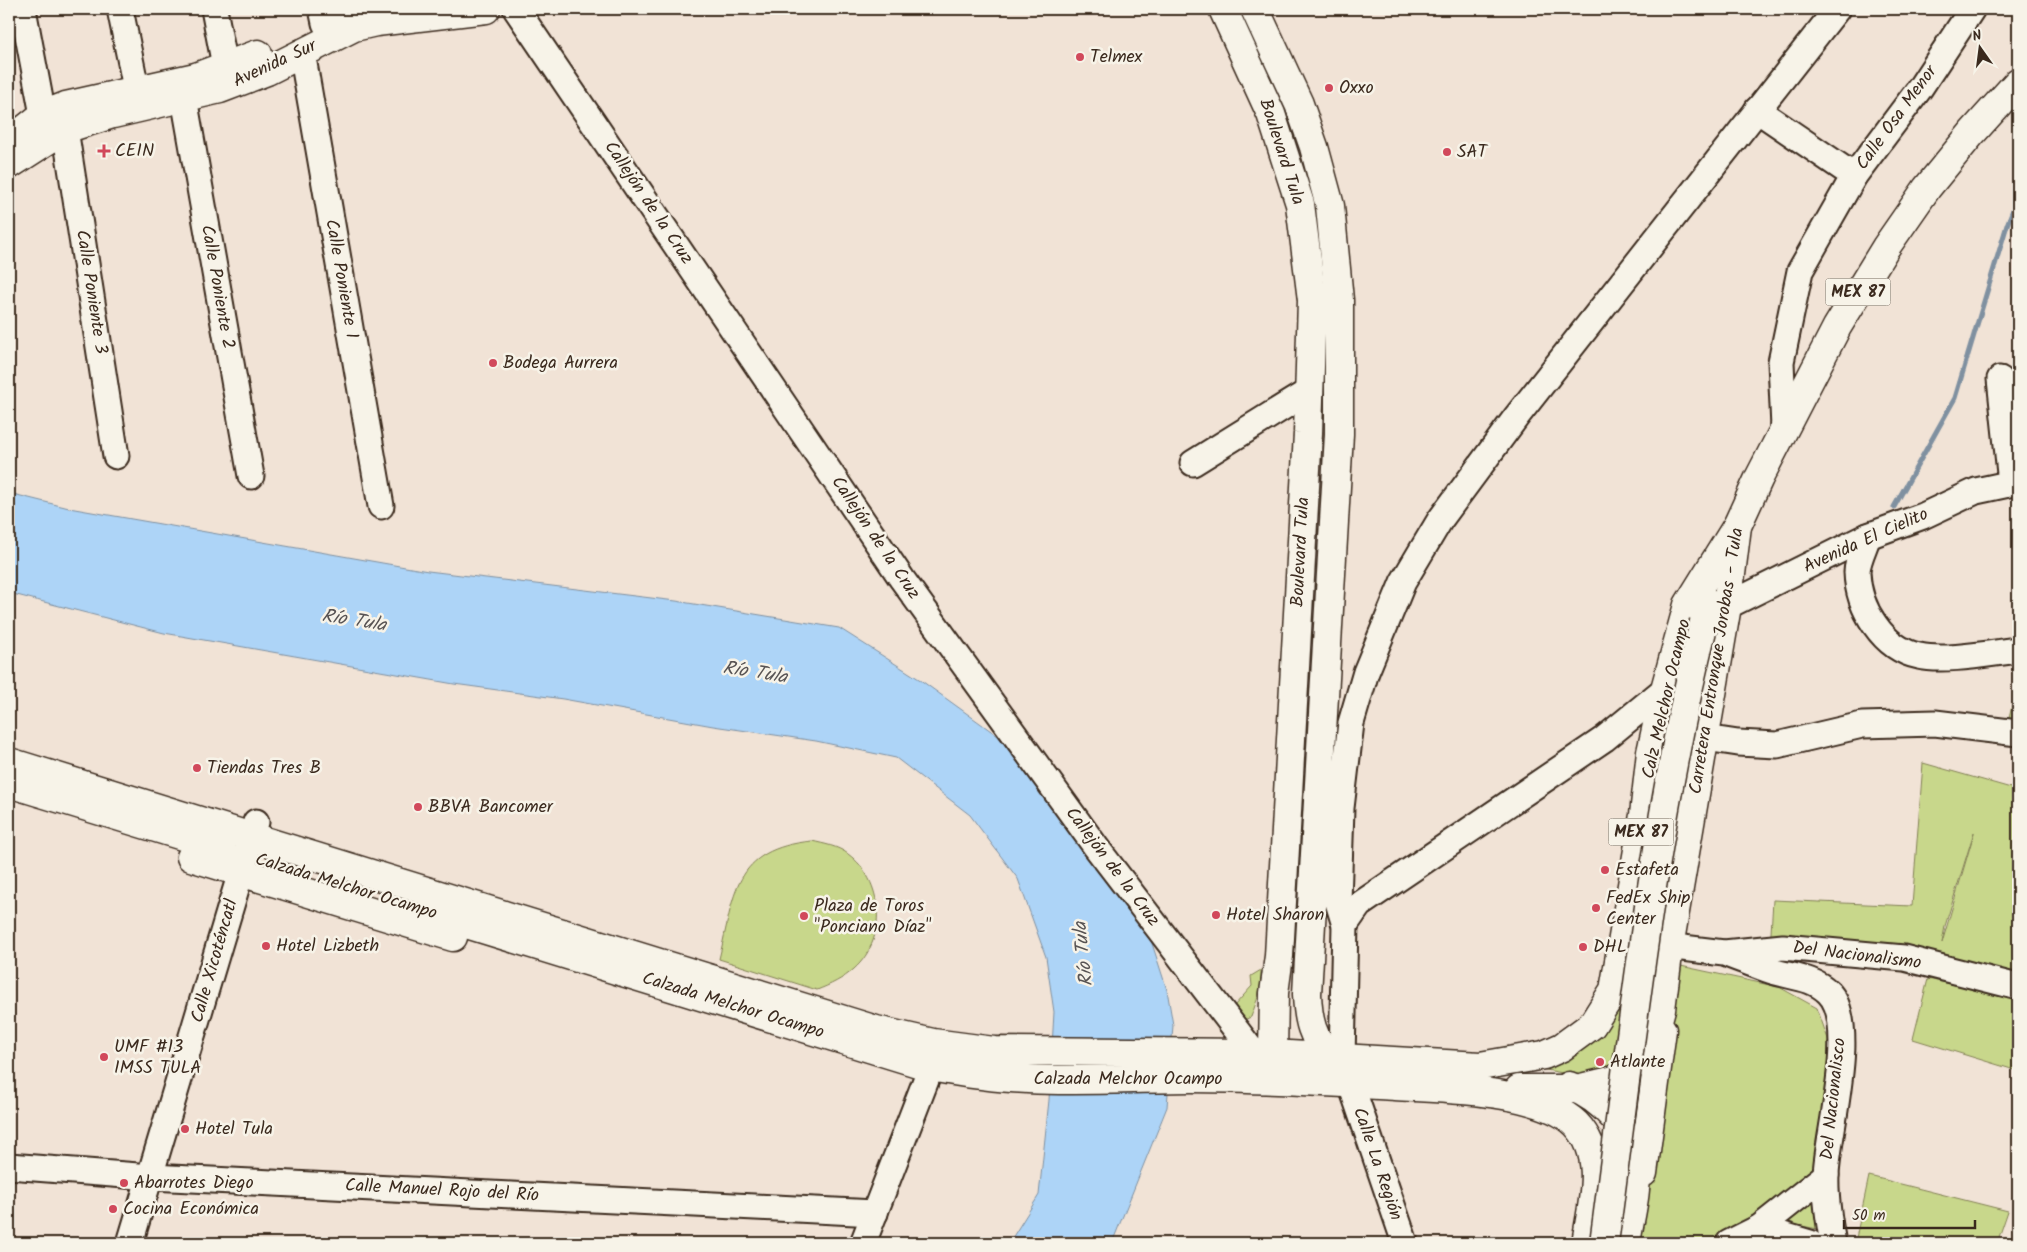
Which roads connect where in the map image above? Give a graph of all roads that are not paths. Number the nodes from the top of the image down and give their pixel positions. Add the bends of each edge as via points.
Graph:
1 (23, 9) edge
2 (120, 9) edge
3 (214, 9) edge
4 (486, 9) edge
5 (516, 9) edge
6 (1223, 9) edge
7 (1255, 9) edge
8 (1837, 9) edge
9 (1972, 9) edge
10 (341, 18) edge
11 (302, 52) junction
12 (225, 66) junction
13 (2018, 82) edge
14 (138, 98) junction
15 (184, 98) junction
16 (1757, 110) junction
17 (54, 122) junction
18 (9, 142) edge
19 (9, 165) edge
20 (1854, 176) junction
21 (2000, 379) dead end
22 (1309, 391) junction
23 (1784, 428) junction
24 (116, 456) dead end
25 (1193, 462) dead end
26 (251, 476) dead end
27 (2014, 482) edge
28 (381, 506) dead end
29 (1737, 526) junction
30 (1868, 536) junction
31 (1707, 609) junction
32 (2018, 650) edge
33 (1665, 689) junction
34 (1324, 723) junction
35 (1351, 723) junction
36 (2018, 733) edge
37 (1706, 738) junction
38 (9, 758) edge
39 (9, 762) edge
40 (9, 782) edge
41 (9, 793) edge
42 (284, 830) junction
43 (248, 847) junction
44 (321, 859) junction
45 (1626, 918) junction
46 (1345, 925) junction
47 (479, 936) junction
48 (1669, 947) junction
49 (675, 949) junction
50 (1724, 953) junction
51 (704, 977) junction
52 (799, 986) junction
53 (2018, 987) edge
54 (764, 995) junction
55 (1661, 1009) junction
56 (1308, 1017) junction
57 (776, 1019) junction
58 (722, 1020) junction
59 (932, 1055) junction
60 (1277, 1058) junction
61 (1336, 1058) junction
62 (1191, 1066) junction
63 (1480, 1079) junction
64 (1320, 1082) junction
65 (1350, 1084) junction
66 (1576, 1089) junction
67 (9, 1166) edge
68 (1826, 1175) junction
69 (151, 1177) junction
70 (1636, 1185) junction
71 (1592, 1204) junction
72 (875, 1213) junction
73 (1759, 1228) junction
74 (1628, 1230) edge
75 (130, 1243) edge
76 (863, 1243) edge
77 (1405, 1243) edge
78 (1586, 1243) edge
79 (1604, 1243) edge
80 (1729, 1243) edge
81 (1810, 1243) edge
82 (1833, 1243) edge

1 - 17 street, Calle Poniente 3
2 - 14 street
3 - 12 street
4 - 10 main road, Avenida Sur via 376,22
5 - 60 street, Callejón de la Cruz via 902,579 1096,848
6 - 22 main road, Boulevard Tula via 1272,114 1300,204 1312,300
7 - 34 main road, Boulevard Tula via 1299,104 1330,206 1339,300 1339,434
8 - 16 street, Calle La Región
9 - 20 street, Calle Osa Menor via 1920,88
10 - 11 main road, Avenida Sur
10 - 12 main road, Avenida Sur
11 - 15 main road, Avenida Sur via 266,71 220,89
11 - 28 street, Calle Poniente 1
12 - 14 main road, Avenida Sur
13 - 23 main road, Carretera Entronque Jorobas - Tula / MEX 87 via 1927,188 1886,247 1837,327
14 - 15 main road, Avenida Sur
14 - 17 main road, Avenida Sur
15 - 26 street, Calle Poniente 2
16 - 20 street
16 - 35 street, Calle La Región via 1523,408 1440,520 1403,582 1366,672
17 - 18 main road
17 - 19 main road
17 - 24 street, Calle Poniente 3
20 - 23 street, Calle Osa Menor via 1800,271 1781,362
21 - 27 street
22 - 25 street
22 - 60 main road, Boulevard Tula via 1274,992
23 - 29 main road, Carretera Entronque Jorobas - Tula / MEX 87
27 - 30 street, Avenida El Cielito via 1976,492
29 - 31 main road, Calz Melchor Ocampo / MEX 87
29 - 31 main road, Carretera Entronque Jorobas - Tula / MEX 87
30 - 31 street, Avenida El Cielito
30 - 32 street via 1857,571 1862,596 1877,630 1895,646 1919,656 1946,657
31 - 33 main road, Calz Melchor Ocampo / MEX 87
31 - 37 main road, Carretera Entronque Jorobas - Tula / MEX 87
31 - 79 main road, bridge via 1687,688 1659,842
33 - 45 main road, Calz Melchor Ocampo / MEX 87 via 1651,752
33 - 46 street via 1604,738 1359,905
34 - 35 street
34 - 56 main road, Boulevard Tula
35 - 46 street, Calle La Región via 1341,808 1338,902
36 - 37 street via 1935,723 1862,724 1777,745
37 - 48 main road, Carretera Entronque Jorobas - Tula / MEX 87
38 - 43 main road via 41,756
39 - 43 main road, Calzada Melchor Ocampo
40 - 43 main road, Calzada Melchor Ocampo
41 - 43 main road via 24,806
42 - 43 main road
42 - 44 main road
42 - 49 main road
43 - 44 main road, Calzada Melchor Ocampo
43 - 47 main road, Calzada Melchor Ocampo
43 - 69 street, Calle Xicoténcatl
44 - 51 main road, Calzada Melchor Ocampo
45 - 48 street via 1638,942
45 - 63 main road, Calz Melchor Ocampo / MEX 87 via 1614,990 1592,1025 1562,1047
46 - 61 street, Calle La Región
47 - 57 main road, Calzada Melchor Ocampo
47 - 58 main road
48 - 50 street
48 - 55 main road, Carretera Entronque Jorobas - Tula / MEX 87
49 - 51 main road
49 - 52 main road
50 - 53 street, Del Nacionalismo via 1783,947 1904,958
50 - 68 street, Del Nacionalisco via 1774,972 1807,980 1829,992 1839,1012 1842,1037 1840,1070
51 - 54 main road, Calzada Melchor Ocampo
52 - 54 main road
52 - 59 main road via 881,1011
54 - 59 main road, Calzada Melchor Ocampo via 876,1030
55 - 66 main road, Carretera Entronque Jorobas - Tula / MEX 87 via 1647,1048 1625,1074 1614,1080
55 - 70 main road via 1663,1022 1642,1176
56 - 60 main road via 1304,1045
56 - 61 main road, Boulevard Tula via 1319,1045
57 - 58 main road
57 - 59 main road, Calzada Melchor Ocampo
58 - 59 main road via 866,1063
59 - 62 main road, Calzada Melchor Ocampo via 964,1060 1028,1079
59 - 72 street
60 - 61 main road, Calzada Melchor Ocampo
60 - 62 main road, Calzada Melchor Ocampo
60 - 64 main road
61 - 63 main road, Calzada Melchor Ocampo
61 - 65 street, Calle La Región
62 - 64 main road, Calzada Melchor Ocampo
63 - 65 main road, Calzada Melchor Ocampo
63 - 66 main road via 1505,1073 1543,1078
63 - 71 main road via 1545,1105 1575,1123 1587,1138 1595,1161
64 - 65 main road, Calzada Melchor Ocampo
65 - 77 street, Calle La Región
66 - 70 main road via 1607,1109 1617,1120 1633,1151
67 - 69 street, Calle Manuel Rojo del Río
68 - 73 street, Del Nacionalisco
68 - 82 street
69 - 72 street, Calle Manuel Rojo del Río
69 - 75 street, Calle Xicoténcatl
70 - 74 main road
71 - 74 main road via 1605,1195 1614,1195 1624,1203
71 - 78 main road
72 - 76 street
73 - 80 street
73 - 81 street

